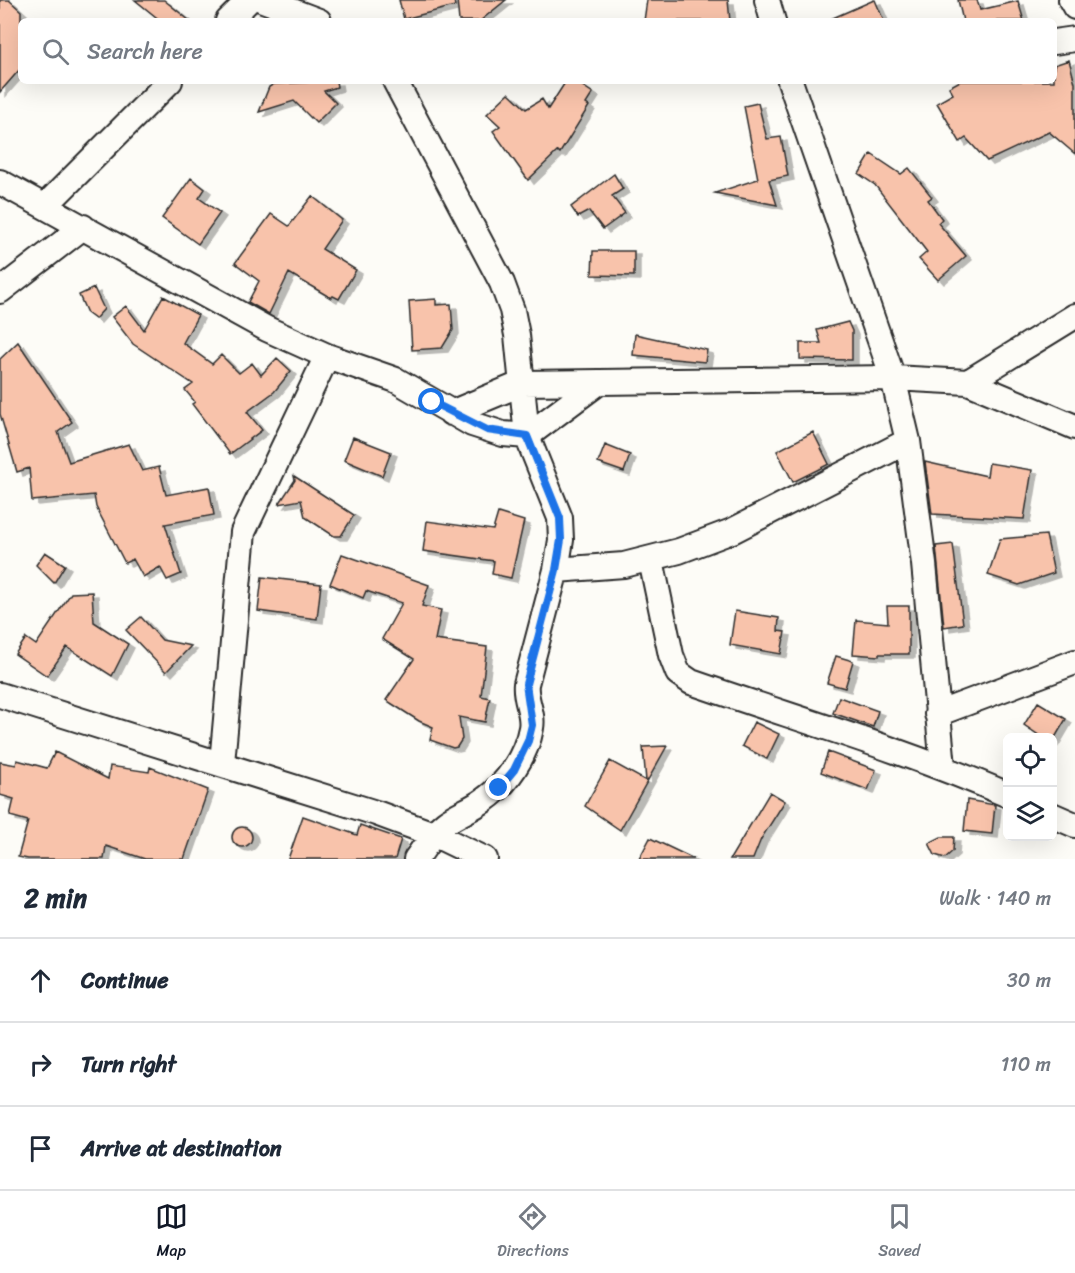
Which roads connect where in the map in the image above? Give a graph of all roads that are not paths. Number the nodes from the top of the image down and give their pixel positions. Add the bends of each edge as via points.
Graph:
1 (249, 0) edge
2 (263, 0) edge
3 (767, 0) edge
4 (1071, 0) edge
5 (299, 5) edge
6 (1075, 8) edge
7 (231, 18) edge
8 (315, 18) edge
9 (772, 18) edge
10 (1075, 39) edge
11 (1057, 42) edge
12 (167, 84) edge
13 (397, 84) edge
14 (791, 84) edge
15 (0, 182) edge
16 (45, 206) junction
17 (83, 227) junction
18 (0, 291) edge
19 (1075, 316) edge
20 (327, 356) junction
21 (893, 378) junction
22 (968, 382) junction
23 (523, 383) junction
24 (598, 383) junction
25 (451, 413) junction
26 (1075, 427) edge
27 (527, 436) junction
28 (908, 441) junction
29 (651, 560) junction
30 (556, 570) junction
31 (1075, 662) edge
32 (0, 695) edge
33 (937, 714) junction
34 (222, 763) junction
35 (943, 767) junction
36 (1003, 793) edge
37 (1057, 817) edge
38 (1075, 825) edge
39 (433, 834) junction
40 (416, 859) edge
41 (485, 859) edge

1 - 7 street
2 - 5 street
3 - 9 street
4 - 6 street
5 - 8 street
10 - 11 street
12 - 16 street
13 - 23 street via 502,283 512,310
14 - 21 street
15 - 16 street
16 - 17 street
17 - 18 street
17 - 20 street via 267,330
19 - 22 street
20 - 25 street via 396,380
20 - 34 street via 243,532
21 - 22 street
21 - 24 street
21 - 28 street
22 - 26 street
23 - 24 street
23 - 25 street
23 - 27 street
24 - 27 street
25 - 27 street via 487,430
27 - 30 street via 560,518
28 - 29 street via 732,531
28 - 33 street
29 - 30 street
29 - 35 street via 671,655 678,672 691,682
30 - 39 street via 526,684 532,725 528,741 514,770 499,788
31 - 33 street
32 - 34 street
33 - 35 street
34 - 39 street
35 - 36 street
37 - 38 street
39 - 40 street
39 - 41 street

